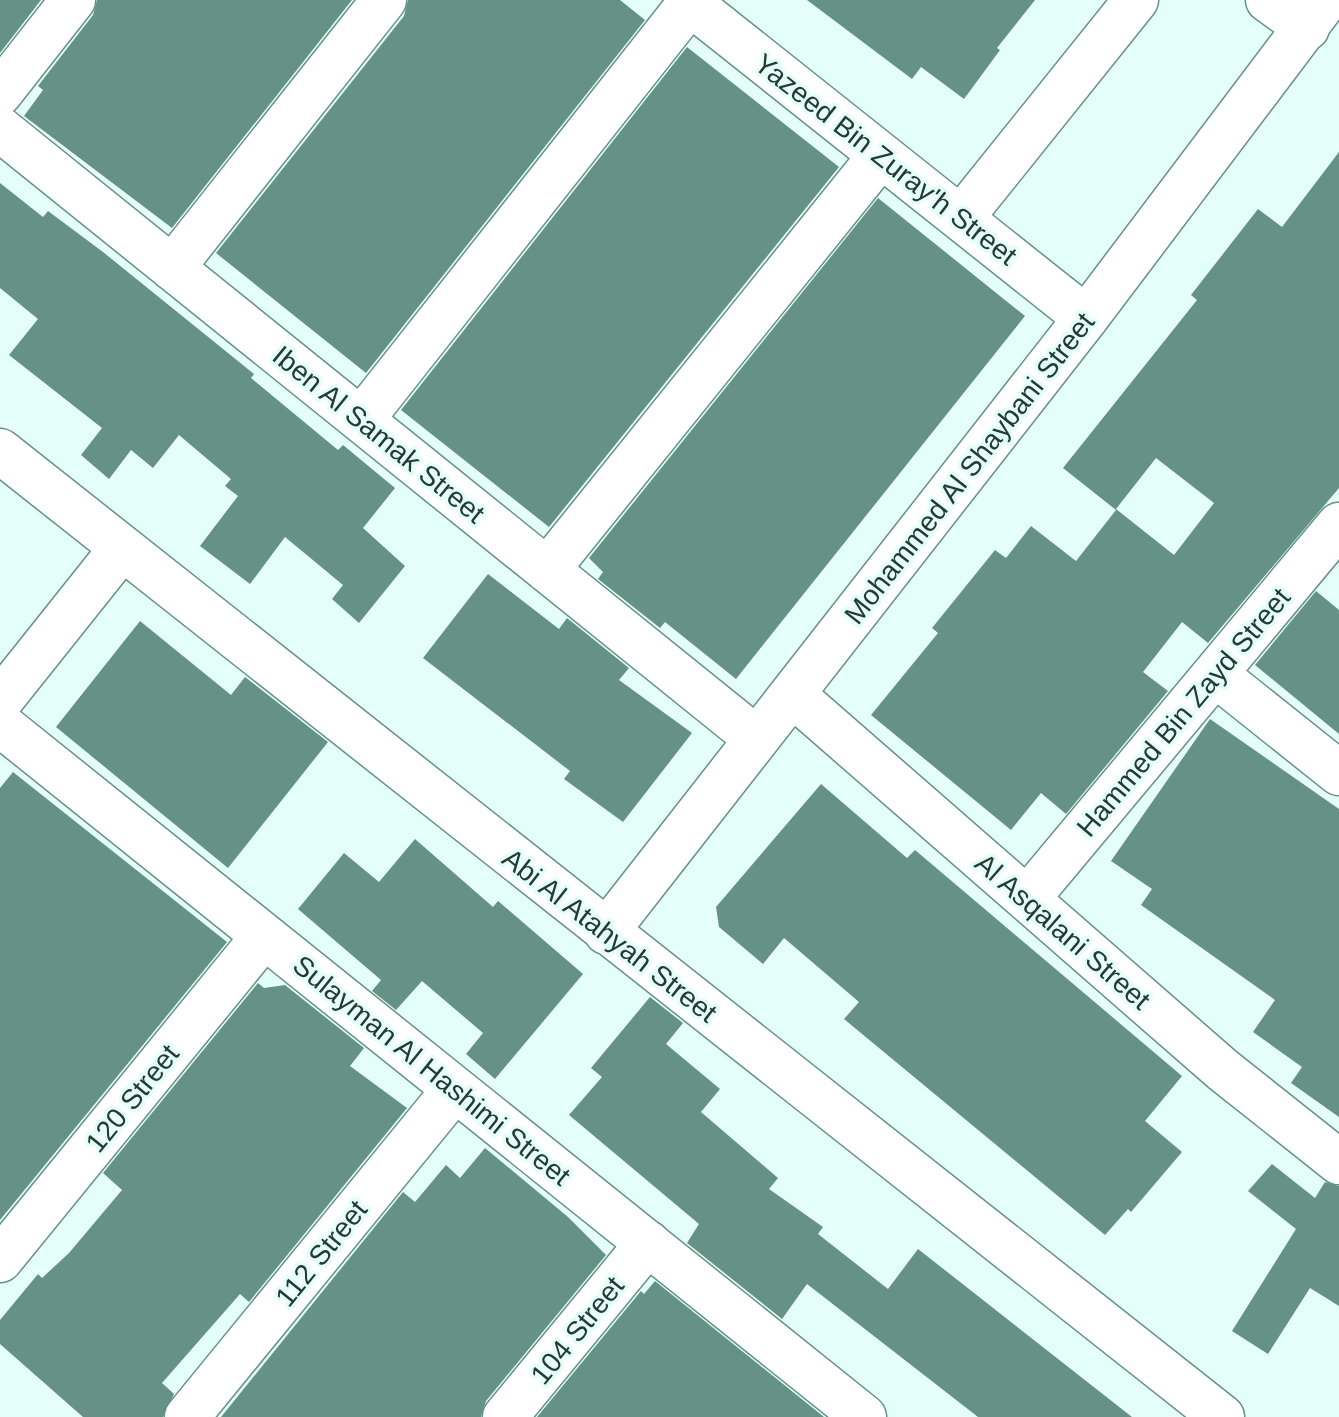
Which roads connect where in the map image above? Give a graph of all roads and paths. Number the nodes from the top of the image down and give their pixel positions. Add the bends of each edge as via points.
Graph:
1 (73, 0) edge
2 (384, 0) edge
3 (1136, 0) edge
4 (1268, 0) edge
5 (688, 2) edge
6 (1316, 14) edge
7 (0, 93) edge
8 (0, 129) edge
9 (881, 155) junction
10 (961, 218) junction
11 (172, 268) junction
12 (1086, 318) junction
13 (361, 420) junction
14 (0, 451) edge
15 (1339, 525) edge
16 (122, 548) junction
17 (547, 570) junction
18 (1215, 674) junction
19 (792, 694) junction
20 (0, 701) edge
21 (0, 724) edge
22 (757, 739) junction
23 (1339, 773) edge
24 (1027, 899) junction
25 (606, 932) junction
26 (264, 936) junction
27 (455, 1089) junction
28 (1339, 1162) edge
29 (648, 1243) junction
30 (0, 1260) edge
31 (841, 1410) edge
32 (187, 1417) edge
33 (505, 1417) edge
34 (1222, 1417) edge

1 - 7 street
2 - 11 street
3 - 10 street
4 - 6 street
5 - 9 street, Yazeed Bin Zuray'h Street
5 - 13 street
6 - 12 street, Mohammed Al Shaybani Street
8 - 11 street, Iben Al Samak Street
9 - 10 street, Yazeed Bin Zuray'h Street
9 - 17 street
10 - 12 street, Yazeed Bin Zuray'h Street
11 - 13 street, Iben Al Samak Street
12 - 19 street, Mohammed Al Shaybani Street
13 - 17 street, Iben Al Samak Street
14 - 16 street, Abi Al Atahyah Street
15 - 18 street, Hammed Bin Zayd Street
16 - 20 street
16 - 25 street, Abi Al Atahyah Street
17 - 22 street, Iben Al Samak Street
18 - 23 street
18 - 24 street, Hammed Bin Zayd Street
19 - 22 street, Mohammed Al Shaybani Street
19 - 24 street, Al Asqalani Street
21 - 26 street, Sulayman Al Hashimi Street
22 - 25 street, Mohammed Al Shaybani Street
24 - 28 street, Al Asqalani Street via 1223,1070
25 - 34 street, Abi Al Atahyah Street
26 - 27 street, Sulayman Al Hashimi Street
26 - 30 street, 120 Street
27 - 29 street, Sulayman Al Hashimi Street
27 - 32 street, 112 Street
29 - 31 street, Sulayman Al Hashimi Street
29 - 33 street, 104 Street

